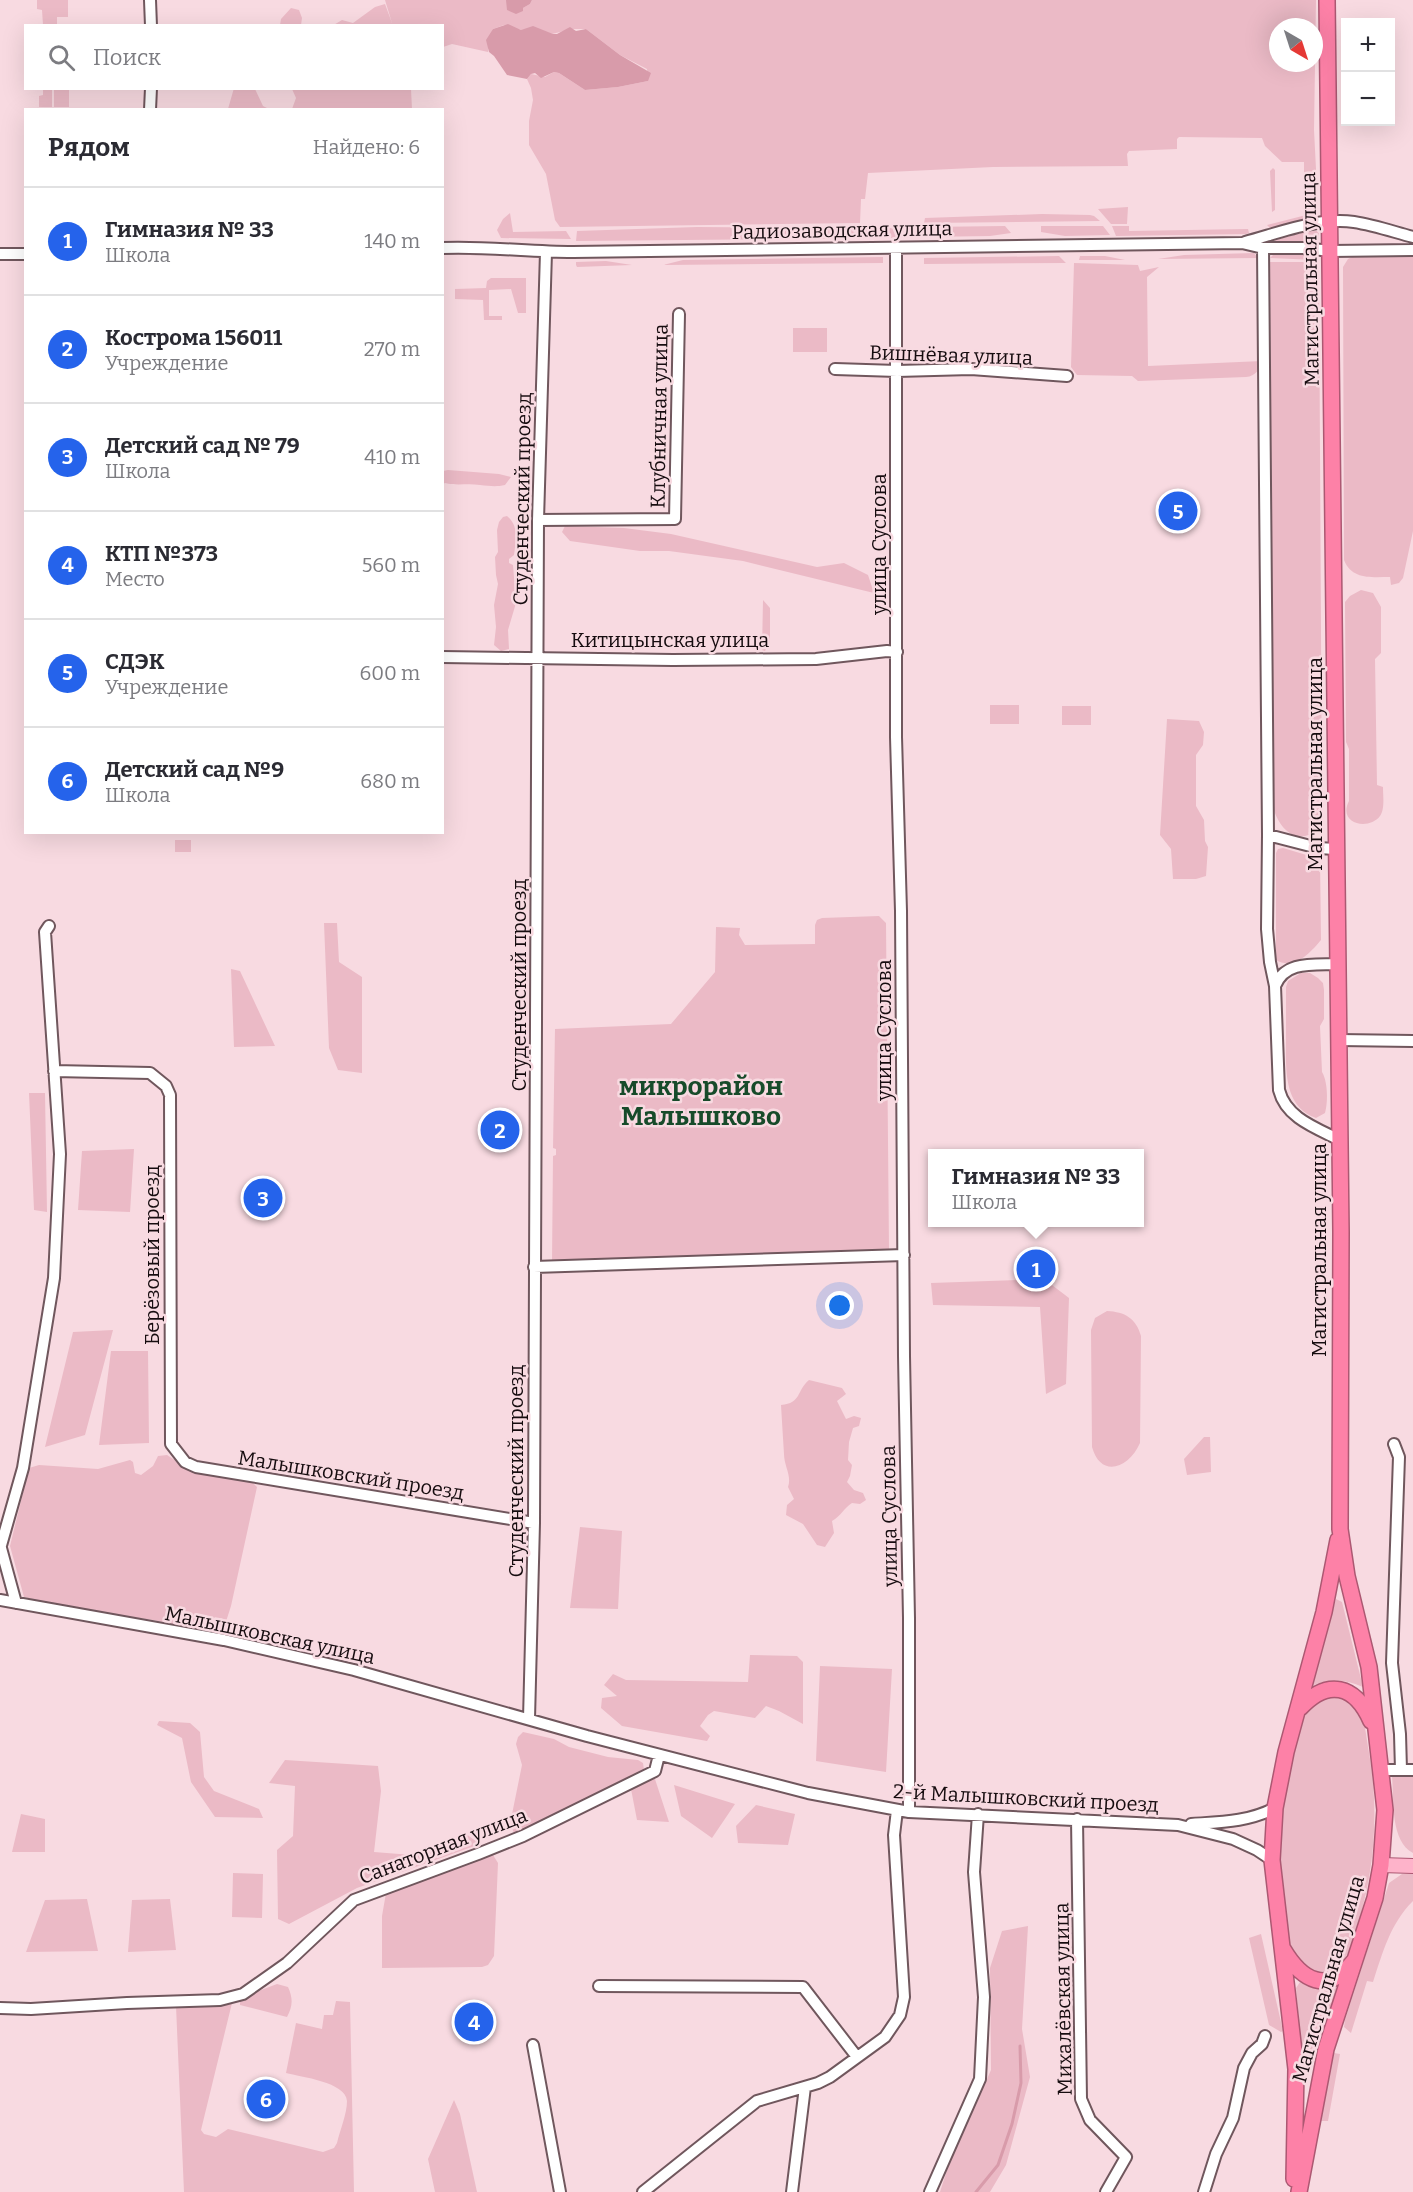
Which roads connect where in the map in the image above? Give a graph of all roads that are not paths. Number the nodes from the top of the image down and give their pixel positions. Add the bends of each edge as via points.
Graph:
1 (150, 0) edge
2 (1327, 0) edge
3 (151, 24) edge
4 (151, 90) edge
5 (150, 108) edge
6 (1331, 222) junction
7 (1413, 237) edge
8 (1242, 243) junction
9 (896, 247) junction
10 (444, 248) edge
11 (1263, 248) junction
12 (1413, 250) edge
13 (1331, 251) junction
14 (546, 252) junction
15 (0, 254) edge
16 (24, 254) edge
17 (679, 314) dead end
18 (835, 369) dead end
19 (897, 371) junction
20 (1067, 376) dead end
21 (538, 520) junction
22 (897, 652) junction
23 (444, 657) edge
24 (538, 658) junction
25 (1268, 834) junction
26 (1336, 849) junction
27 (49, 926) dead end
28 (1338, 964) junction
29 (1275, 986) junction
30 (1339, 1040) junction
31 (1413, 1041) edge
32 (54, 1071) junction
33 (1340, 1140) junction
34 (904, 1255) junction
35 (534, 1267) junction
36 (171, 1444) joint
37 (1394, 1444) dead end
38 (534, 1523) junction
39 (1340, 1528) junction
40 (1, 1549) edge
41 (0, 1600) edge
42 (16, 1603) junction
43 (1300, 1708) junction
44 (530, 1719) junction
45 (1375, 1729) junction
46 (659, 1755) junction
47 (1381, 1770) junction
48 (1401, 1770) junction
49 (1413, 1770) edge
50 (1275, 1808) junction
51 (897, 1810) junction
52 (909, 1812) junction
53 (978, 1814) junction
54 (1077, 1819) junction
55 (1178, 1825) junction
56 (1272, 1860) junction
57 (1381, 1864) junction
58 (1413, 1866) edge
59 (1281, 1946) junction
60 (1356, 1958) junction
61 (599, 1986) dead end
62 (0, 2008) edge
63 (1265, 2037) dead end
64 (533, 2045) dead end
65 (857, 2057) junction
66 (805, 2087) junction
67 (560, 2192) edge
68 (643, 2192) edge
69 (792, 2192) edge
70 (930, 2192) edge
71 (1106, 2192) edge
72 (1204, 2192) edge
73 (1297, 2192) edge

1 - 3 street
2 - 6 highway, Магистральная улица
4 - 5 street
6 - 7 street, Радиозаводская улица via 1354,222
6 - 8 street, Радиозаводская улица
6 - 13 highway, Магистральная улица
8 - 9 street, Радиозаводская улица
8 - 11 street, Радиозаводская улица
9 - 14 street, Радиозаводская улица
9 - 19 street, улица Суслова
10 - 14 street, Радиозаводская улица
11 - 13 street, Радиозаводская улица
11 - 25 street
12 - 13 street, Радиозаводская улица
13 - 26 highway, Магистральная улица
14 - 21 street, Студенческий проезд
15 - 16 street
17 - 21 street, Клубничная улица via 675,519
18 - 19 street, Вишнёвая улица
19 - 20 street, Вишнёвая улица via 971,369
19 - 22 street, улица Суслова
21 - 24 street, Студенческий проезд
22 - 24 street, Китицынская улица via 816,659
22 - 34 street, улица Суслова
23 - 24 street, Китицынская улица
24 - 35 street, Студенческий проезд
25 - 26 street
25 - 29 street via 1267,929
26 - 28 highway, Магистральная улица
27 - 32 street via 45,932
28 - 29 street via 1294,967 1279,976
28 - 30 highway, Магистральная улица
29 - 33 street via 1282,1101 1289,1111
30 - 31 street
30 - 33 highway, Магистральная улица
32 - 36 street, Берёзовый проезд via 150,1073 166,1086 170,1095
32 - 40 street via 60,1154 54,1278 23,1468
33 - 39 highway, Магистральная улица
34 - 35 street
34 - 52 street, улица Суслова
35 - 38 street, Студенческий проезд
36 - 38 street, Малышковский проезд via 185,1462 196,1467
37 - 48 street via 1399,1456 1392,1663
38 - 44 street, Студенческий проезд
39 - 43 highway, Магистральная улица
39 - 45 highway, Магистральная улица via 1369,1667
40 - 42 street
41 - 42 street, Малышковская улица
42 - 44 street, Малышковская улица via 235,1642
43 - 45 highway via 1319,1693 1342,1690 1363,1704
43 - 50 highway, Магистральная улица
44 - 46 street, 2-й Малышковский проезд
45 - 47 highway, Магистральная улица
46 - 51 street, 2-й Малышковский проезд via 808,1793
46 - 62 street, Санаторная улица via 655,1771 523,1836 354,1900 287,1964 243,1994 220,2000
47 - 48 street
47 - 57 highway, Магистральная улица via 1385,1810
48 - 49 street
50 - 55 street via 1243,1820
50 - 56 highway, Магистральная улица
51 - 52 street, 2-й Малышковский проезд
51 - 65 street via 894,1835 904,1997 893,2027
52 - 53 street, 2-й Малышковский проезд
53 - 54 street, 2-й Малышковский проезд
53 - 70 street via 974,1872 984,1997 980,2079
54 - 55 street, 2-й Малышковский проезд
54 - 71 street, Михалёвская улица via 1081,2099 1090,2120 1126,2157
55 - 56 street, 2-й Малышковский проезд via 1233,1839
56 - 59 highway, Магистральная улица
57 - 58 main road
57 - 60 highway, Магистральная улица
59 - 60 highway via 1300,1972 1318,1981 1338,1976
59 - 73 highway, Магистральная улица via 1296,2068
60 - 73 highway, Магистральная улица via 1326,2049
61 - 65 street via 802,1987
63 - 72 street via 1244,2068 1233,2118
64 - 67 street
65 - 66 street via 830,2077
66 - 68 street via 757,2101
66 - 69 street

